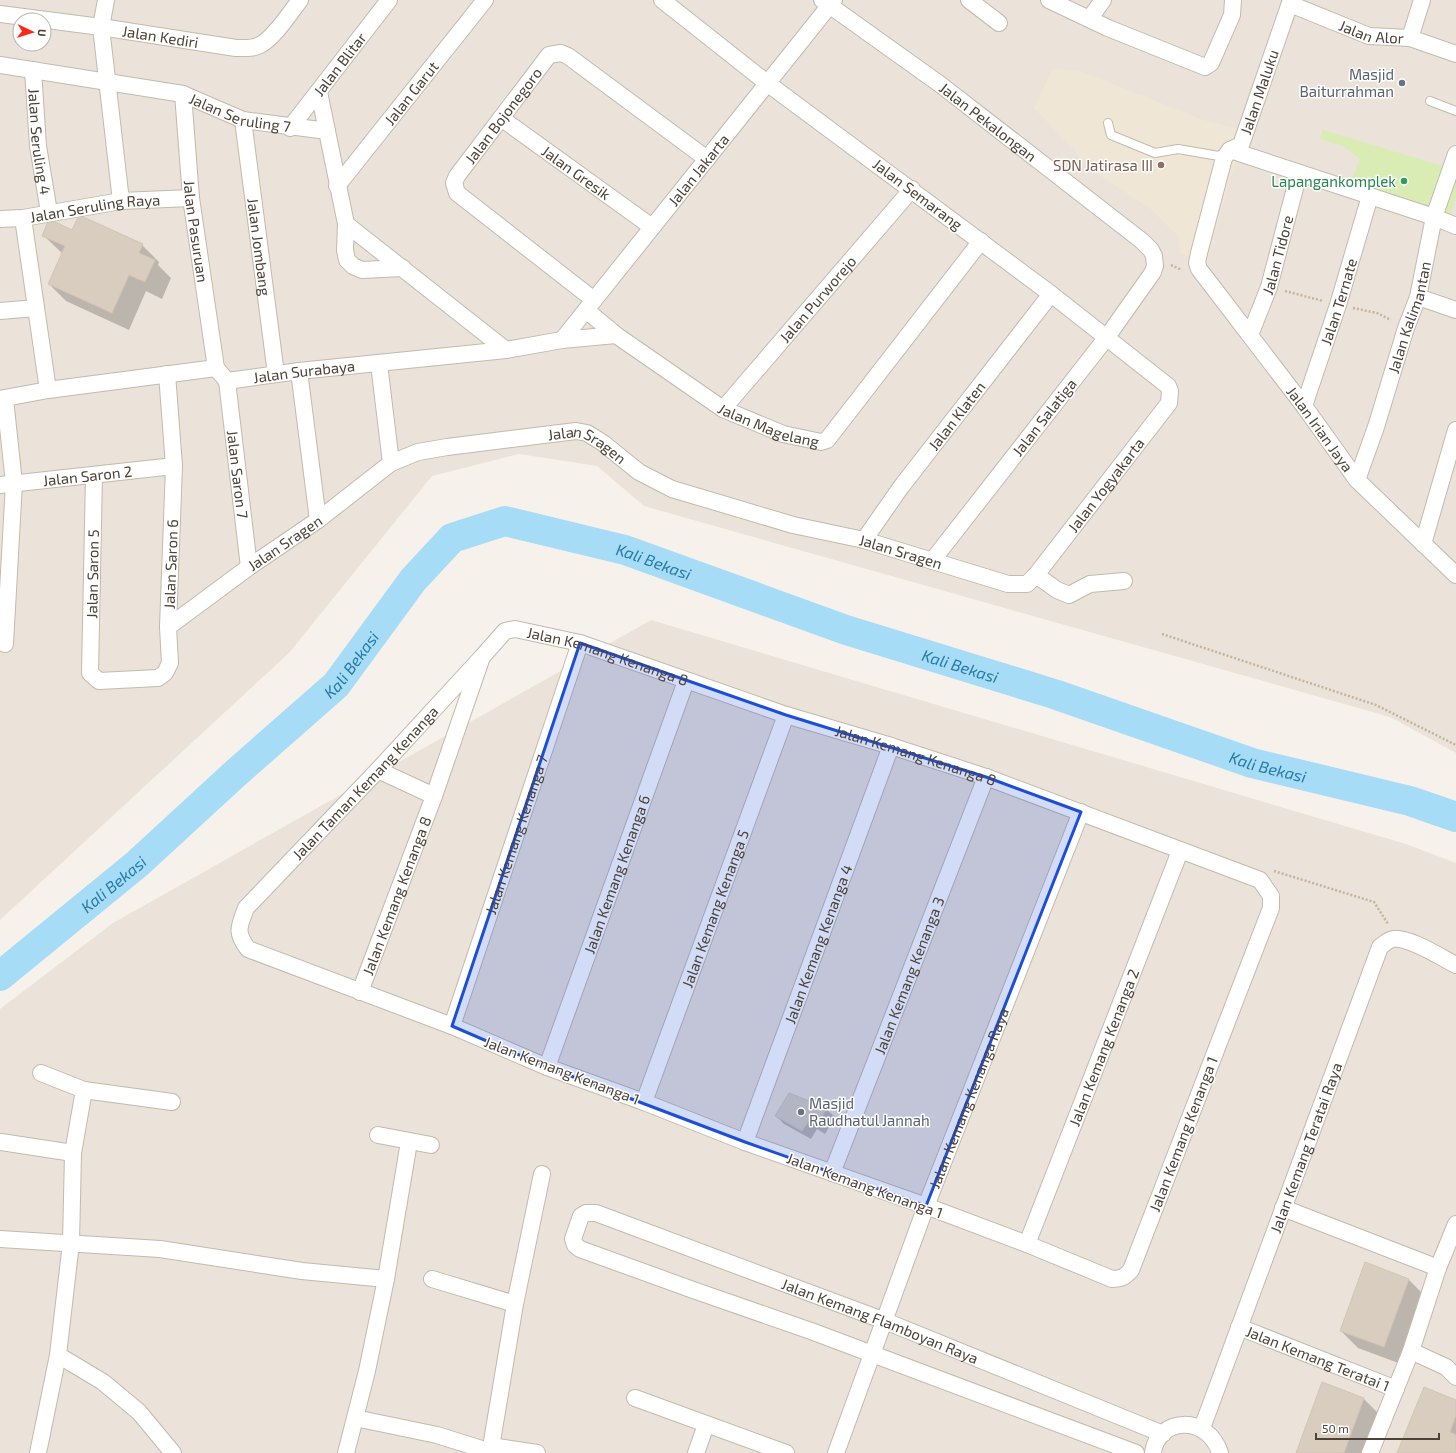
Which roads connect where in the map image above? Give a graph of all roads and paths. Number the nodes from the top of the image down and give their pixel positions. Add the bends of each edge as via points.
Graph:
1 (106, 0) edge
2 (300, 0) edge
3 (389, 0) edge
4 (485, 0) edge
5 (662, 0) edge
6 (969, 0) edge
7 (1049, 0) edge
8 (1103, 0) edge
9 (1233, 0) edge
10 (1422, 0) edge
11 (829, 2) edge
12 (1290, 2) edge
13 (0, 14) edge
14 (1090, 18) junction
15 (999, 23) dead end
16 (101, 27) junction
17 (1410, 38) junction
18 (1456, 54) edge
19 (0, 65) edge
20 (33, 70) junction
21 (107, 82) junction
22 (767, 83) junction
23 (319, 92) junction
24 (184, 94) junction
25 (1430, 101) dead end
26 (1456, 111) edge
27 (501, 118) junction
28 (243, 120) junction
29 (1108, 123) dead end
30 (290, 128) junction
31 (327, 132) junction
32 (1230, 150) junction
33 (1456, 154) edge
34 (707, 159) junction
35 (1299, 173) junction
36 (337, 186) junction
37 (912, 189) junction
38 (1370, 196) junction
39 (191, 198) junction
40 (122, 201) junction
41 (49, 212) junction
42 (1434, 217) junction
43 (23, 218) junction
44 (0, 219) edge
45 (346, 224) junction
46 (1456, 226) edge
47 (652, 227) junction
48 (981, 240) junction
49 (1154, 256) junction
50 (1198, 266) junction
51 (403, 268) junction
52 (1051, 294) junction
53 (1418, 297) junction
54 (590, 305) junction
55 (36, 308) junction
56 (1456, 310) edge
57 (0, 311) edge
58 (616, 335) junction
59 (1250, 335) junction
60 (1107, 337) junction
61 (562, 340) junction
62 (506, 350) junction
63 (379, 364) junction
64 (216, 368) junction
65 (298, 371) junction
66 (167, 374) junction
67 (276, 374) junction
68 (227, 381) junction
69 (48, 390) junction
70 (1170, 391) joint
71 (3, 399) edge
72 (1304, 406) junction
73 (723, 409) junction
74 (1456, 430) edge
75 (391, 463) junction
76 (174, 466) junction
77 (94, 475) junction
78 (1357, 480) junction
79 (7, 484) edge
80 (318, 520) junction
81 (864, 540) junction
82 (1423, 544) junction
83 (932, 561) junction
84 (249, 566) junction
85 (1456, 575) edge
86 (1036, 576) junction
87 (1124, 581) dead end
88 (168, 627) junction
89 (1162, 634) dead end
90 (580, 643) junction
91 (5, 644) dead end
92 (482, 657) junction
93 (90, 673) joint
94 (686, 681) junction
95 (786, 715) junction
96 (1456, 745) edge
97 (891, 746) junction
98 (378, 770) junction
99 (986, 777) junction
100 (434, 796) junction
101 (1081, 812) junction
102 (1180, 851) junction
103 (1260, 880) junction
104 (246, 908) joint
105 (1394, 939) junction
106 (1456, 965) edge
107 (360, 992) junction
108 (452, 1026) junction
109 (547, 1067) junction
110 (41, 1073) dead end
111 (84, 1090) junction
112 (172, 1102) dead end
113 (644, 1102) junction
114 (378, 1134) dead end
115 (1, 1142) edge
116 (409, 1142) junction
117 (745, 1142) junction
118 (431, 1145) dead end
119 (73, 1153) junction
120 (832, 1173) junction
121 (542, 1174) dead end
122 (926, 1206) junction
123 (1284, 1208) junction
124 (1456, 1224) edge
125 (0, 1239) edge
126 (71, 1243) junction
127 (1027, 1244) junction
128 (1438, 1268) junction
129 (432, 1279) dead end
130 (386, 1280) junction
131 (515, 1304) junction
132 (885, 1321) junction
133 (1239, 1326) junction
134 (1411, 1351) junction
135 (873, 1354) junction
136 (58, 1355) junction
137 (1456, 1377) edge
138 (1396, 1389) junction
139 (634, 1398) dead end
140 (355, 1418) junction
141 (706, 1424) junction
142 (1202, 1428) junction
143 (1162, 1434) junction
144 (491, 1450) edge
145 (38, 1453) edge
146 (172, 1453) edge
147 (346, 1453) edge
148 (537, 1453) edge
149 (696, 1453) edge
150 (786, 1453) edge
151 (836, 1453) edge
152 (1136, 1453) edge
153 (1152, 1453) edge
154 (1220, 1453) edge
155 (1370, 1453) edge

1 - 16 street
2 - 16 street, Jalan Kediri via 270,38 260,45 248,48
3 - 23 street, Jalan Blitar
4 - 36 street, Jalan Garut
5 - 22 street, Jalan Semarang
6 - 15 street
7 - 14 street
8 - 14 street
9 - 14 street via 1232,15 1211,63 1205,67 1133,39
10 - 17 street
11 - 22 street, Jalan Jakarta
11 - 49 street, Jalan Pekalongan via 1142,240
12 - 17 street, Jalan Alor via 1369,36
12 - 32 street, Jalan Maluku via 1241,145
13 - 16 street, Jalan Kediri
16 - 21 street
17 - 18 street, Jalan Alor
19 - 20 street, Jalan Seruling 7
20 - 21 street, Jalan Seruling 7
20 - 41 street, Jalan Seruling 4 via 38,146
21 - 24 street, Jalan Seruling 7
21 - 40 street
22 - 34 street, Jalan Jakarta
22 - 37 street, Jalan Semarang
23 - 30 street, Jalan Blitar
23 - 31 street
24 - 28 street, Jalan Seruling 7
24 - 39 street, Jalan Pasuruan
25 - 26 lane
27 - 34 street, Jalan Bojonegoro via 549,55 561,52
27 - 47 street, Jalan Gresik
27 - 54 street, Jalan Bojonegoro via 457,176 454,183 457,194
28 - 30 street, Jalan Seruling 7
28 - 67 street, Jalan Jombang
29 - 32 lane via 1111,135 1155,153 1178,149 1219,156
30 - 31 street, Jalan Seruling 7
31 - 36 street
32 - 35 street
32 - 50 street, Jalan Maluku via 1224,158
33 - 42 street, Jalan Kalimantan
34 - 47 street, Jalan Jakarta
35 - 38 street
35 - 59 street, Jalan Tidore via 1269,287
36 - 45 street
37 - 48 street, Jalan Semarang
37 - 73 street, Jalan Purworejo
38 - 42 street
38 - 72 street, Jalan Ternate via 1338,305
39 - 40 street, Jalan Seruling Raya
39 - 64 street, Jalan Pasuruan
40 - 41 street, Jalan Seruling Raya
41 - 43 street, Jalan Seruling Raya
42 - 46 street
42 - 53 street, Jalan Kalimantan
43 - 44 street, Jalan Seruling Raya
43 - 55 street
45 - 51 street
45 - 51 street via 345,250 347,260 353,266 362,270
47 - 54 street, Jalan Jakarta
48 - 52 street, Jalan Semarang
48 - 73 street, Jalan Magelang via 827,440 815,442 783,434
49 - 50 path via 1182,271 1189,261
49 - 60 street, Jalan Salatiga via 1153,272
50 - 59 street, Jalan Irian Jaya
51 - 62 street
52 - 60 street, Jalan Semarang
52 - 81 street, Jalan Klaten via 901,488
53 - 56 street
53 - 78 street, Jalan Kalimantan
54 - 58 street, Jalan Magelang
54 - 61 street, Jalan Jakarta
55 - 57 street
55 - 69 street
58 - 61 street, Jalan Surabaya
58 - 73 street, Jalan Magelang
59 - 72 street, Jalan Irian Jaya
60 - 70 street, Jalan Semarang via 1164,381
60 - 83 street, Jalan Salatiga
61 - 62 street, Jalan Surabaya
62 - 63 street, Jalan Surabaya
63 - 65 street, Jalan Surabaya
63 - 75 street
64 - 66 street
64 - 68 street
65 - 67 street, Jalan Surabaya
65 - 80 street
66 - 69 street
66 - 76 street, Jalan Saron 6
67 - 68 street, Jalan Surabaya
68 - 84 street, Jalan Saron 7
69 - 71 street
70 - 86 street, Jalan Yogyakarta via 1169,403
71 - 79 street
72 - 78 street, Jalan Irian Jaya
74 - 82 street
75 - 80 street, Jalan Sragen
75 - 81 street, Jalan Sragen via 418,452 576,431 587,433 639,472 672,489 792,525
76 - 77 street, Jalan Saron 2
76 - 88 street, Jalan Saron 6
77 - 79 street, Jalan Saron 2
77 - 93 street, Jalan Saron 5
78 - 82 street, Jalan Irian Jaya
79 - 91 street
80 - 84 street, Jalan Sragen
81 - 83 street, Jalan Sragen
82 - 85 street, Jalan Irian Jaya
83 - 86 street, Jalan Sragen via 1008,584 1026,584
84 - 88 street, Jalan Sragen
86 - 87 street via 1067,595 1090,584
88 - 93 street, Jalan Saron 6 via 170,663 165,674 158,678 99,681
89 - 96 path via 1376,705
90 - 92 street, Jalan Kemang Kenanga 8 via 515,629 505,631
90 - 94 street, Jalan Kemang Kenanga 8
90 - 108 street, Jalan Kemang Kenanga 7
92 - 98 street, Jalan Taman Kemang Kenanga
92 - 100 street, Jalan Kemang Kenanga 8
94 - 95 street, Jalan Kemang Kenanga 8
94 - 109 street, Jalan Kemang Kenanga 6
95 - 97 street, Jalan Kemang Kenanga 8
95 - 113 street, Jalan Kemang Kenanga 5
97 - 99 street, Jalan Kemang Kenanga 8
97 - 117 street, Jalan Kemang Kenanga 4
98 - 100 street
98 - 104 street, Jalan Taman Kemang Kenanga
99 - 101 street, Jalan Kemang Kenanga 8
99 - 120 street, Jalan Kemang Kenanga 3
100 - 107 street, Jalan Kemang Kenanga 8
101 - 102 street
101 - 122 street, Jalan Kemang Kenanga Raya
102 - 103 street
102 - 127 street, Jalan Kemang Kenanga 2
103 - 105 path via 1275,870 1374,902 1388,922
103 - 127 street, Jalan Kemang Kenanga 1 via 1271,896 1271,908 1131,1270 1119,1279 1112,1279
104 - 107 street, Jalan Kemang Kenanga 1 via 240,925 240,939 248,949
105 - 106 street via 1406,940
105 - 123 street, Jalan Kemang Teratai Raya via 1380,947
107 - 108 street, Jalan Kemang Kenanga 1
108 - 109 street, Jalan Kemang Kenanga 1
109 - 113 street, Jalan Kemang Kenanga 1
110 - 111 street
111 - 112 street
111 - 119 street
113 - 117 street, Jalan Kemang Kenanga 1
114 - 116 street
115 - 119 street
116 - 118 street
116 - 130 street
117 - 120 street, Jalan Kemang Kenanga 1
119 - 126 street
120 - 122 street, Jalan Kemang Kenanga 1
121 - 131 street
122 - 127 street, Jalan Kemang Kenanga 1
122 - 132 street, Jalan Kemang Kenanga Raya
123 - 128 street
123 - 133 street, Jalan Kemang Teratai Raya
124 - 128 street
125 - 126 street
126 - 130 street via 160,1249 302,1271
126 - 136 street
128 - 134 street
129 - 131 street
130 - 140 street
131 - 144 street
132 - 135 street, Jalan Kemang Kenanga Raya
132 - 135 street, Jalan Kemang Flamboyan Raya via 596,1213 581,1216 573,1239 580,1249
132 - 143 street, Jalan Kemang Flamboyan Raya
133 - 138 street, Jalan Kemang Teratai 1
133 - 142 street, Jalan Kemang Teratai Raya
134 - 137 street via 1446,1367
134 - 138 street
135 - 151 street, Jalan Kemang Kenanga Raya
135 - 152 street
136 - 145 street
136 - 146 street via 104,1382 139,1412
138 - 155 street
139 - 141 street
140 - 144 street via 437,1435
140 - 147 street
141 - 149 street
141 - 150 street
142 - 143 street via 1181,1425
142 - 154 street via 1211,1434
143 - 153 street
144 - 148 street

